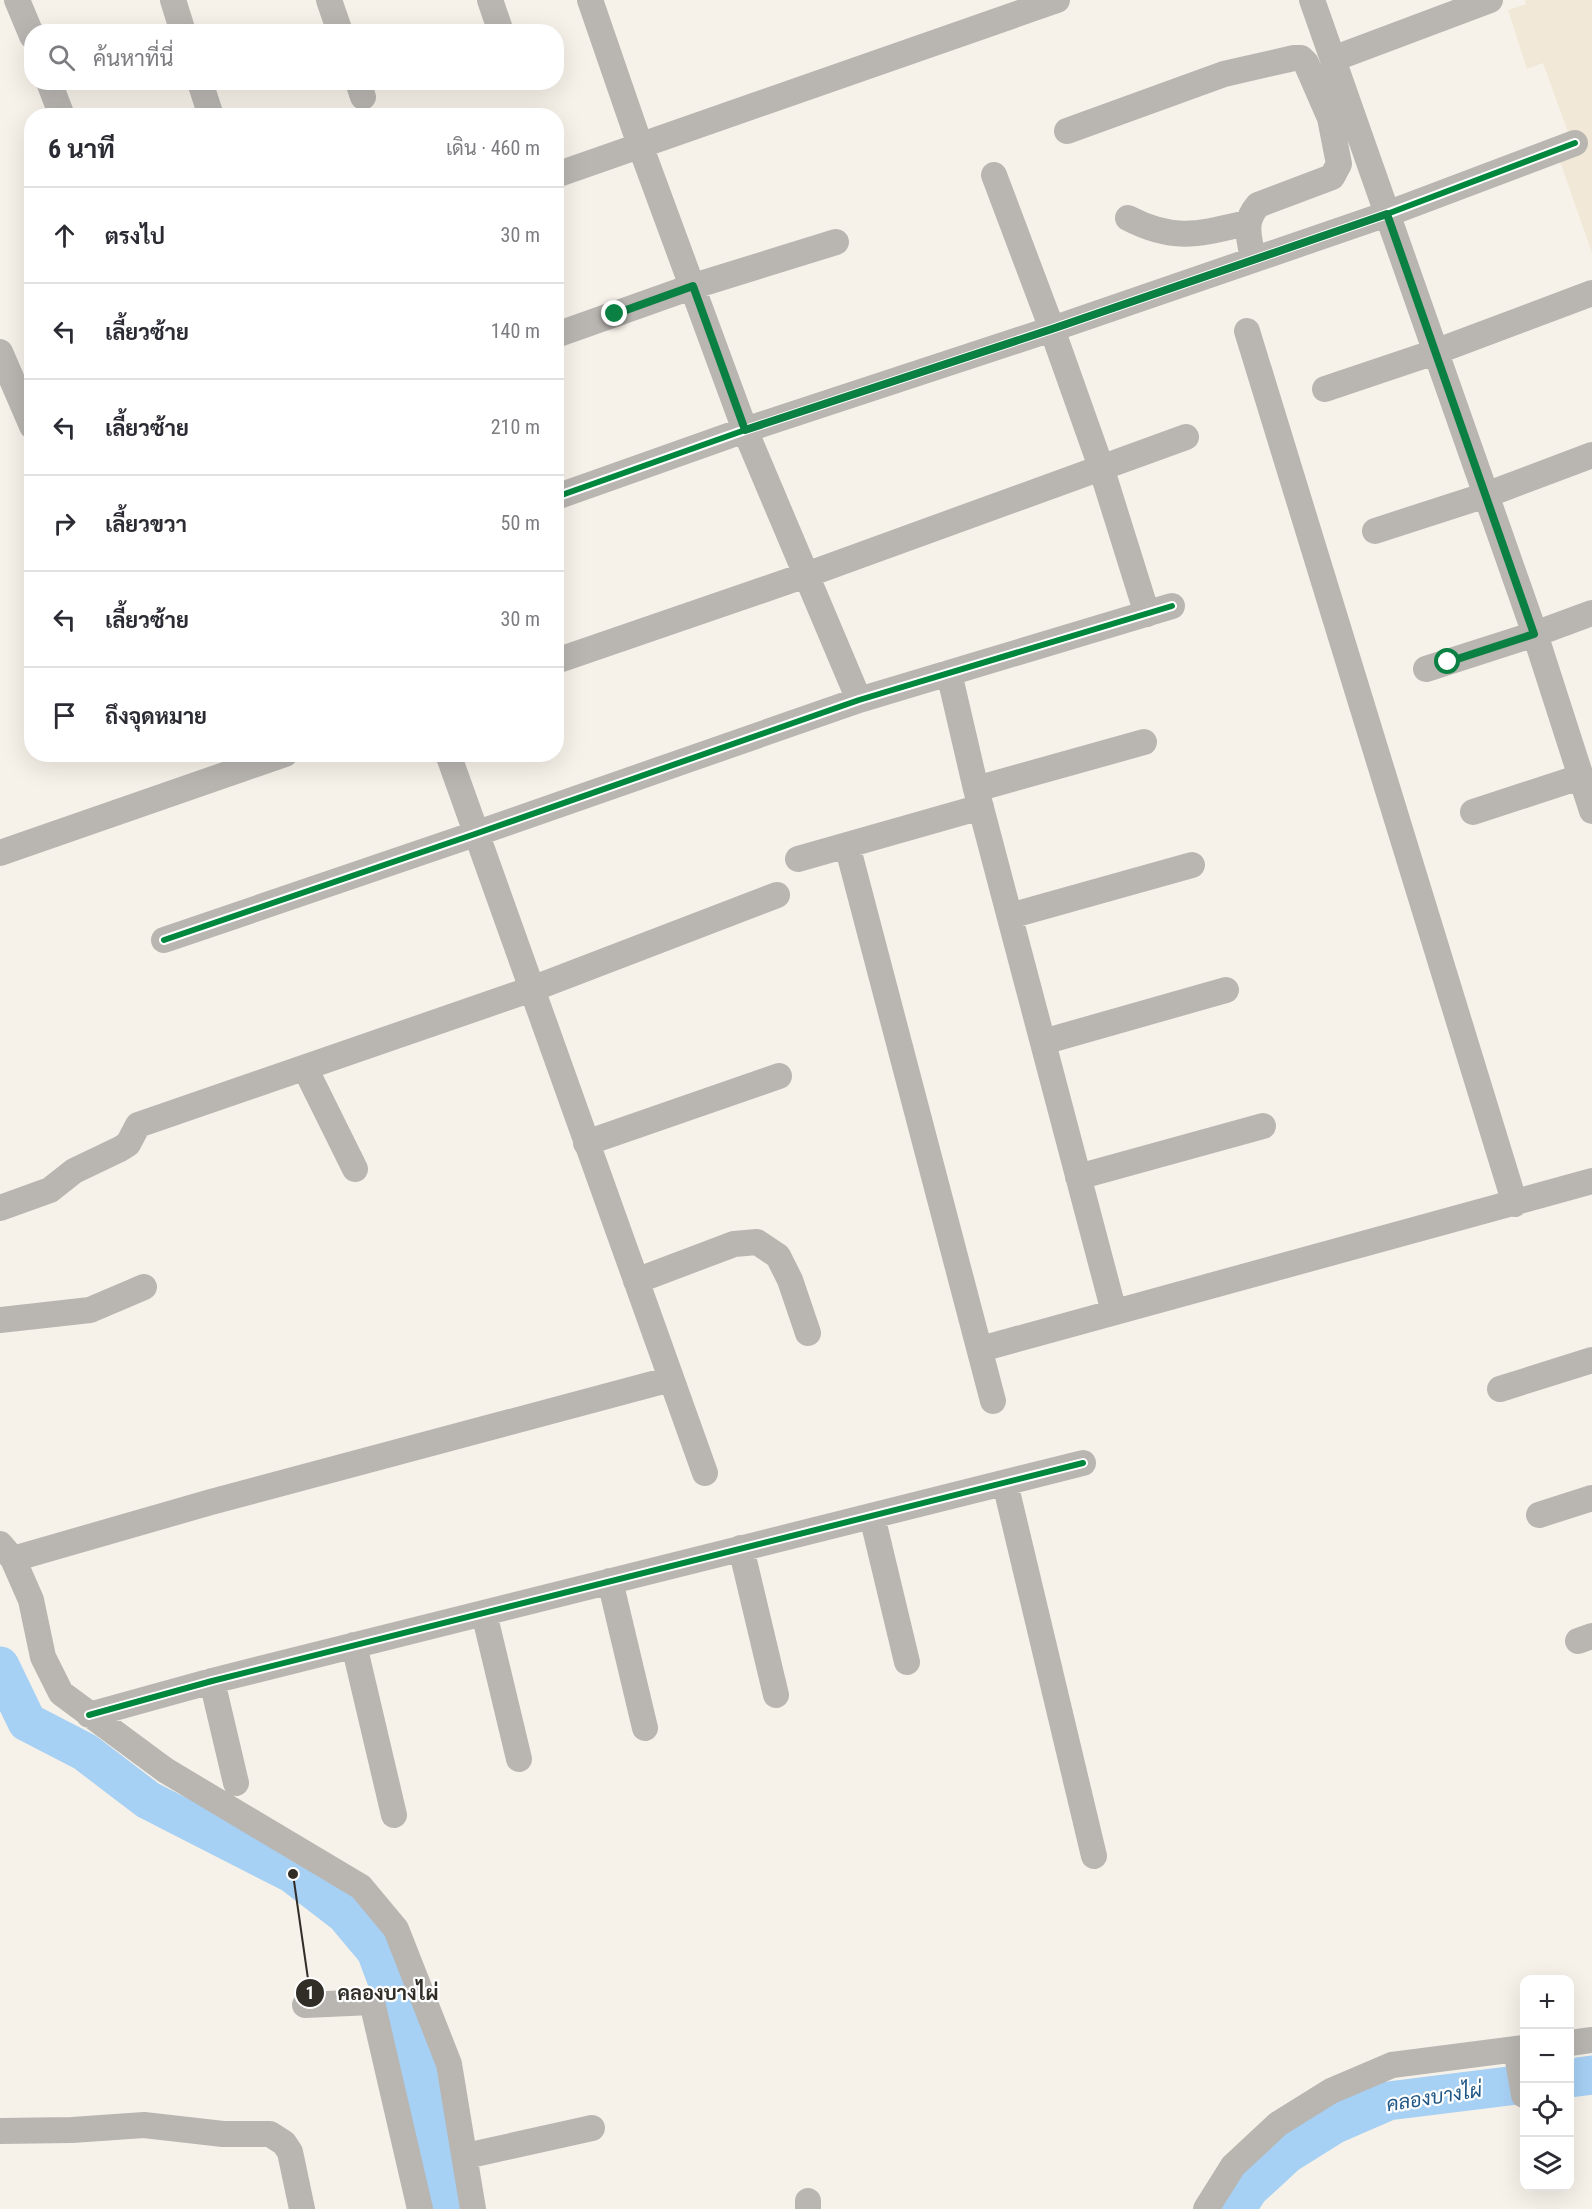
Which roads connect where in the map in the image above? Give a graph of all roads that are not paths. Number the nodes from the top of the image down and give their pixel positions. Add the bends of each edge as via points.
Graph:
1 (17, 0) edge
2 (173, 0) edge
3 (329, 0) edge
4 (490, 0) edge
5 (590, 0) edge
6 (1057, 0) edge
7 (1312, 0) edge
8 (1490, 0) edge
9 (27, 24) edge
10 (180, 24) edge
11 (337, 24) edge
12 (498, 24) edge
13 (1333, 59) junction
14 (53, 90) edge
15 (203, 90) edge
16 (59, 108) edge
17 (208, 108) edge
18 (1067, 131) dead end
19 (1575, 143) dead end
20 (640, 145) junction
21 (564, 172) edge
22 (994, 175) dead end
23 (1387, 214) junction
24 (1128, 218) dead end
25 (1247, 223) junction
26 (836, 242) dead end
27 (1253, 260) junction
28 (693, 286) junction
29 (1592, 293) edge
30 (1052, 329) junction
31 (1246, 331) dead end
32 (564, 332) edge
33 (0, 352) edge
34 (1435, 352) junction
35 (1325, 388) dead end
36 (16, 391) edge
37 (24, 408) edge
38 (745, 430) junction
39 (1186, 437) dead end
40 (1592, 455) edge
41 (1101, 467) junction
42 (564, 494) edge
43 (1486, 495) junction
44 (1375, 531) dead end
45 (806, 575) junction
46 (1172, 606) dead end
47 (1592, 613) edge
48 (1147, 614) junction
49 (1534, 634) junction
50 (564, 658) edge
51 (1426, 669) dead end
52 (949, 673) junction
53 (859, 700) junction
54 (1144, 742) dead end
55 (262, 762) edge
56 (451, 762) edge
57 (1580, 777) junction
58 (979, 798) junction
59 (1592, 811) edge
60 (1473, 812) dead end
61 (475, 834) junction
62 (848, 845) junction
63 (0, 853) edge
64 (798, 860) dead end
65 (1192, 865) dead end
66 (777, 895) dead end
67 (1010, 916) junction
68 (164, 940) dead end
69 (532, 989) junction
70 (1226, 990) dead end
71 (1043, 1042) junction
72 (305, 1068) junction
73 (779, 1076) dead end
74 (1263, 1126) dead end
75 (586, 1143) junction
76 (355, 1169) dead end
77 (1078, 1177) junction
78 (1592, 1181) edge
79 (1515, 1204) junction
80 (0, 1208) edge
81 (636, 1281) junction
82 (144, 1287) dead end
83 (1114, 1312) junction
84 (0, 1320) edge
85 (808, 1333) dead end
86 (981, 1349) junction
87 (1592, 1360) edge
88 (671, 1379) junction
89 (1500, 1389) dead end
90 (993, 1401) dead end
91 (1083, 1463) dead end
92 (705, 1473) dead end
93 (1005, 1483) junction
94 (1592, 1498) edge
95 (1539, 1515) dead end
96 (872, 1516) junction
97 (741, 1548) junction
98 (7, 1551) edge
99 (610, 1581) junction
100 (484, 1613) junction
101 (354, 1645) junction
102 (907, 1662) dead end
103 (212, 1681) junction
104 (776, 1695) dead end
105 (89, 1715) junction
106 (645, 1728) dead end
107 (519, 1759) dead end
108 (236, 1783) dead end
109 (394, 1815) dead end
110 (1094, 1856) dead end
111 (305, 2005) dead end
112 (1592, 2040) edge
113 (1574, 2042) edge
114 (1519, 2052) edge
115 (1523, 2083) edge
116 (592, 2128) dead end
117 (0, 2131) edge
118 (466, 2156) junction
119 (302, 2209) edge
120 (420, 2209) edge
121 (473, 2209) edge
122 (1206, 2209) edge

1 - 9 street
2 - 10 street
3 - 11 street
4 - 12 street
5 - 20 street
6 - 20 street
7 - 13 street
8 - 13 street
13 - 23 street
14 - 16 street
15 - 17 street
18 - 25 street via 1224,74 1301,58 1330,118 1339,164 1332,177 1258,205
19 - 23 street
20 - 21 street
20 - 28 street
22 - 30 street
23 - 27 street
23 - 34 street
24 - 25 street via 1146,227 1186,235
25 - 27 street
26 - 28 street
27 - 30 street
28 - 32 street
28 - 38 street
29 - 34 street
30 - 38 street
30 - 41 street
31 - 79 street
33 - 36 street
34 - 35 street
34 - 43 street
36 - 37 street
38 - 42 street
38 - 45 street
39 - 41 street
40 - 43 street
41 - 45 street
41 - 48 street
43 - 44 street
43 - 49 street
45 - 50 street
45 - 53 street
46 - 48 street
47 - 49 street
48 - 52 street
49 - 51 street
49 - 57 street
52 - 53 street
52 - 58 street
53 - 61 street
54 - 58 street
55 - 63 street
56 - 61 street
57 - 59 street
57 - 60 street
58 - 62 street
58 - 67 street
61 - 68 street
61 - 69 street
62 - 64 street
62 - 86 street
65 - 67 street
66 - 69 street
67 - 71 street
69 - 72 street
69 - 75 street
70 - 71 street
71 - 77 street
72 - 76 street
72 - 80 street via 138,1125 128,1144 120,1149 74,1171 50,1190
73 - 75 street
74 - 77 street
75 - 81 street
77 - 83 street
78 - 79 street
79 - 83 street
81 - 85 street via 734,1244 757,1242 778,1256
81 - 88 street
82 - 84 street via 90,1310
83 - 86 street
86 - 90 street
87 - 89 street
88 - 92 street
88 - 98 street via 211,1502
91 - 93 street
93 - 96 street
93 - 110 street
94 - 95 street
96 - 97 street
96 - 102 street
97 - 99 street
97 - 104 street
98 - 105 street via 31,1600 43,1657 62,1693
99 - 100 street
99 - 106 street
100 - 101 street
100 - 107 street
101 - 103 street
101 - 109 street
103 - 105 street
103 - 108 street
105 - 118 street via 165,1770 361,1887 396,1929 449,2064
111 - 120 street via 372,2002
112 - 113 street
114 - 115 street
114 - 122 street via 1392,2065 1331,2091 1278,2124 1233,2166
116 - 118 street
117 - 119 street via 144,2125 223,2134 270,2134 290,2152
118 - 121 street

